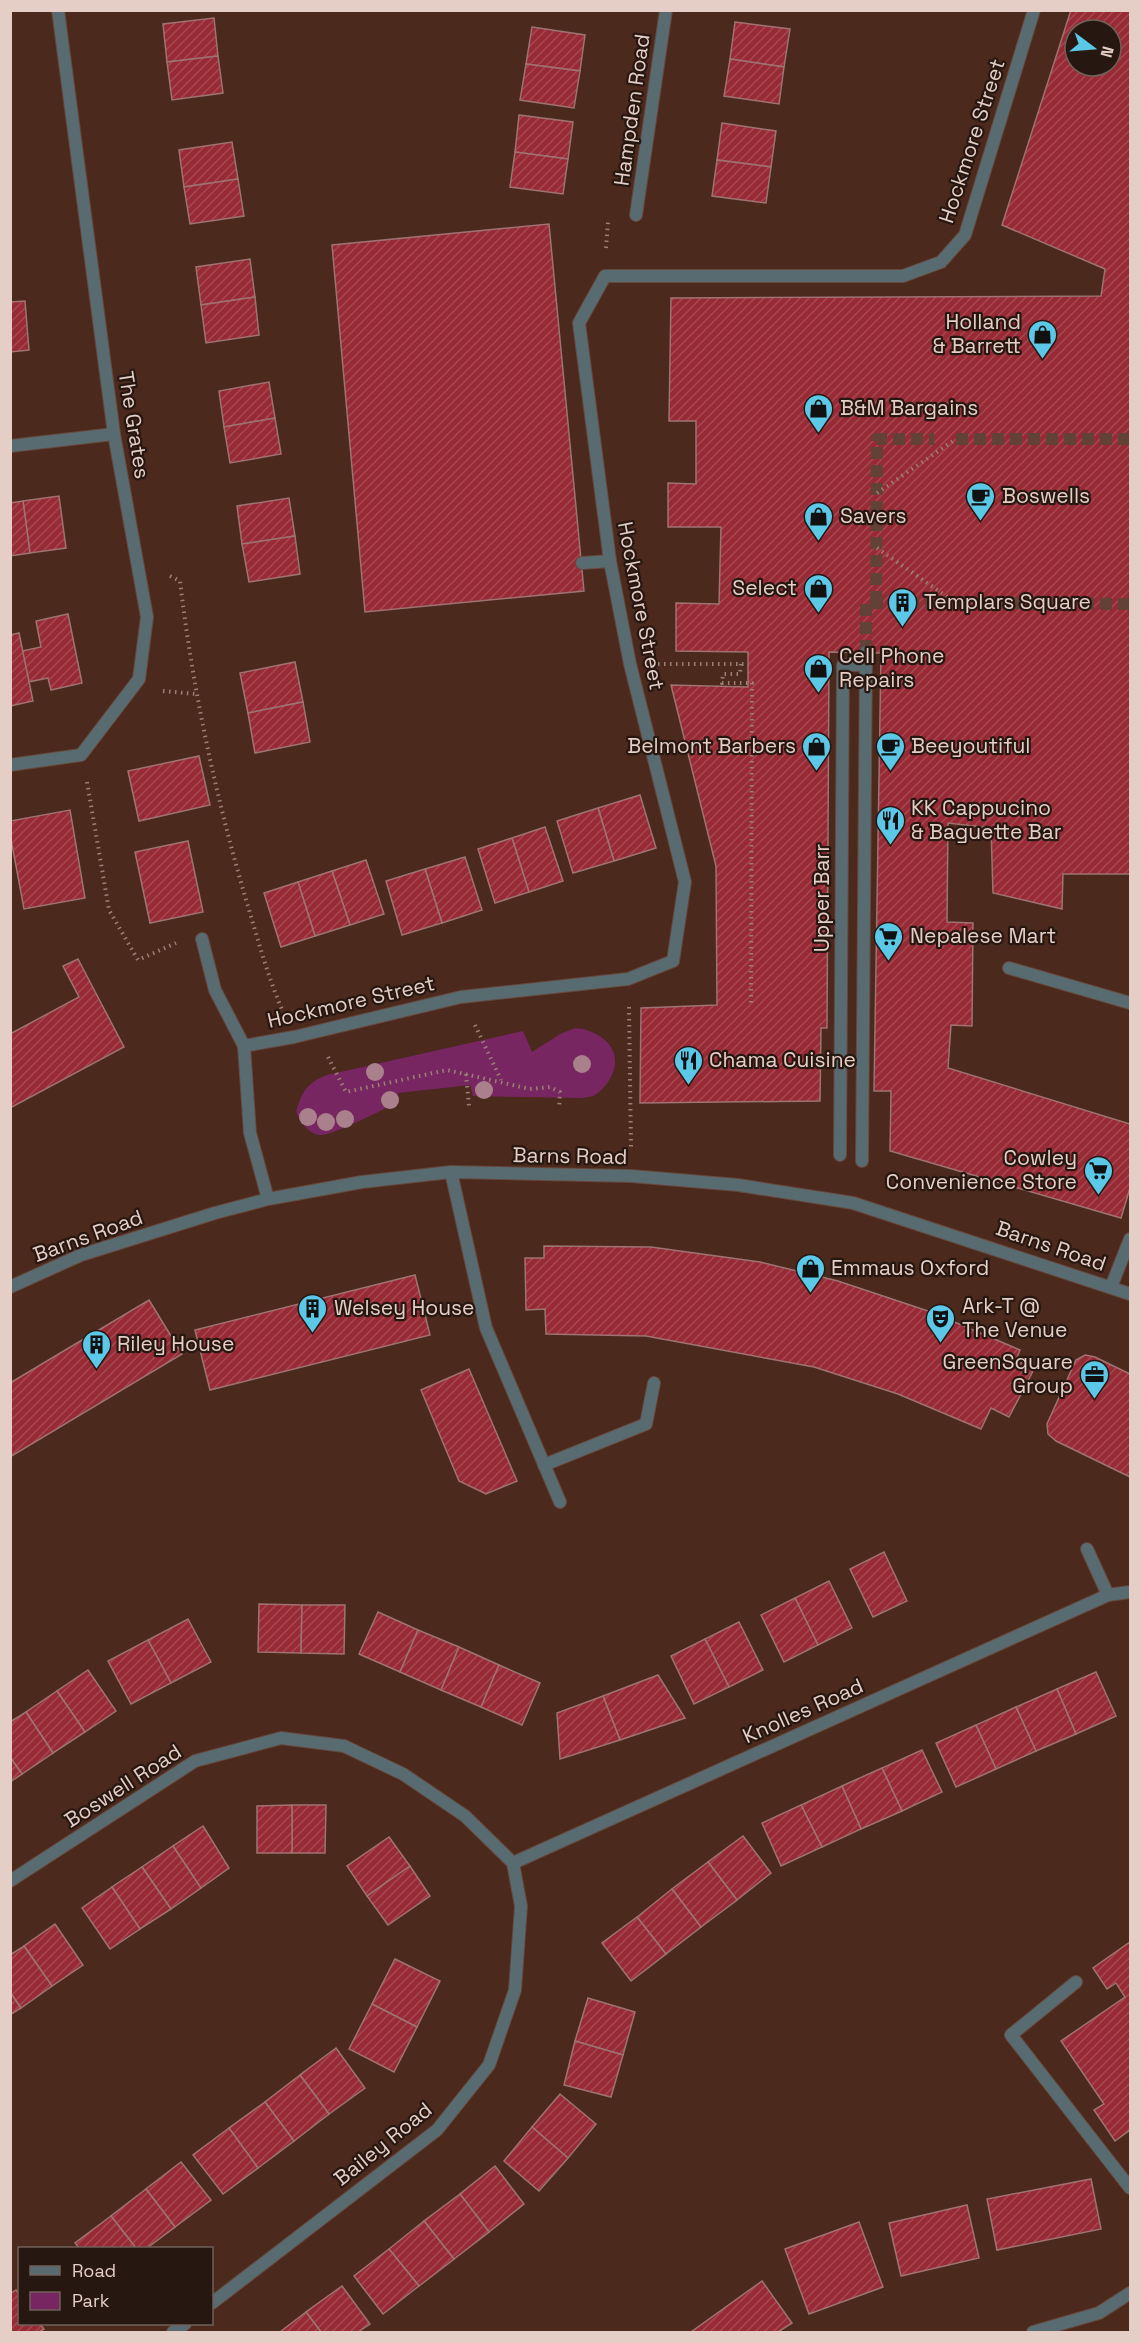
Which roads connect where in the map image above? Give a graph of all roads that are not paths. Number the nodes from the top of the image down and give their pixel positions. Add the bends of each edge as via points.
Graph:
1 (58, 10) edge
2 (666, 10) edge
3 (1034, 10) edge
4 (636, 215) dead end
5 (114, 434) junction
6 (10, 446) edge
7 (610, 561) junction
8 (582, 563) dead end
9 (10, 765) edge
10 (202, 939) road end
11 (1009, 968) dead end
12 (1131, 1003) edge
13 (244, 1046) junction
14 (840, 1155) dead end
15 (862, 1161) dead end
16 (451, 1172) junction
17 (268, 1199) junction
18 (1131, 1239) edge
19 (10, 1287) edge
20 (1111, 1287) junction
21 (1131, 1294) edge
22 (654, 1383) dead end
23 (544, 1465) junction
24 (560, 1503) dead end
25 (1087, 1549) dead end
26 (1131, 1592) edge
27 (1108, 1595) junction
28 (513, 1863) junction
29 (10, 1881) edge
30 (1076, 1982) dead end
31 (1131, 2188) edge
32 (1131, 2293) edge
33 (213, 2302) edge
34 (1033, 2332) edge

1 - 5 street, The Grates
2 - 4 street, Hampden Road
3 - 7 street, Hockmore Street via 965,235 941,262 903,276 605,276 579,323
5 - 6 street
5 - 9 street, The Grates via 147,617 139,679 81,754
7 - 8 street
7 - 13 street, Hockmore Street via 630,664 685,882 673,961 628,979 461,997
10 - 13 street via 215,990
11 - 12 street
13 - 17 street, Hockmore Street via 250,1133
14 - 15 street, Upper Barr via 843,665 866,659
16 - 17 street, Barns Road via 362,1182
16 - 20 street, Barns Road via 631,1176 738,1185 853,1203
16 - 23 street via 486,1328
17 - 19 street, Barns Road via 81,1255
18 - 20 street
20 - 21 street, Barns Road
22 - 23 street via 646,1424
23 - 24 street
25 - 27 street
26 - 27 street, Knolles Road
27 - 28 street, Knolles Road
28 - 29 street, Boswell Road via 465,1816 403,1774 344,1746 281,1738 195,1761
28 - 33 street, Bailey Road via 521,1906 515,1990 489,2065 437,2130
30 - 31 street via 1011,2035
32 - 34 street via 1099,2313

